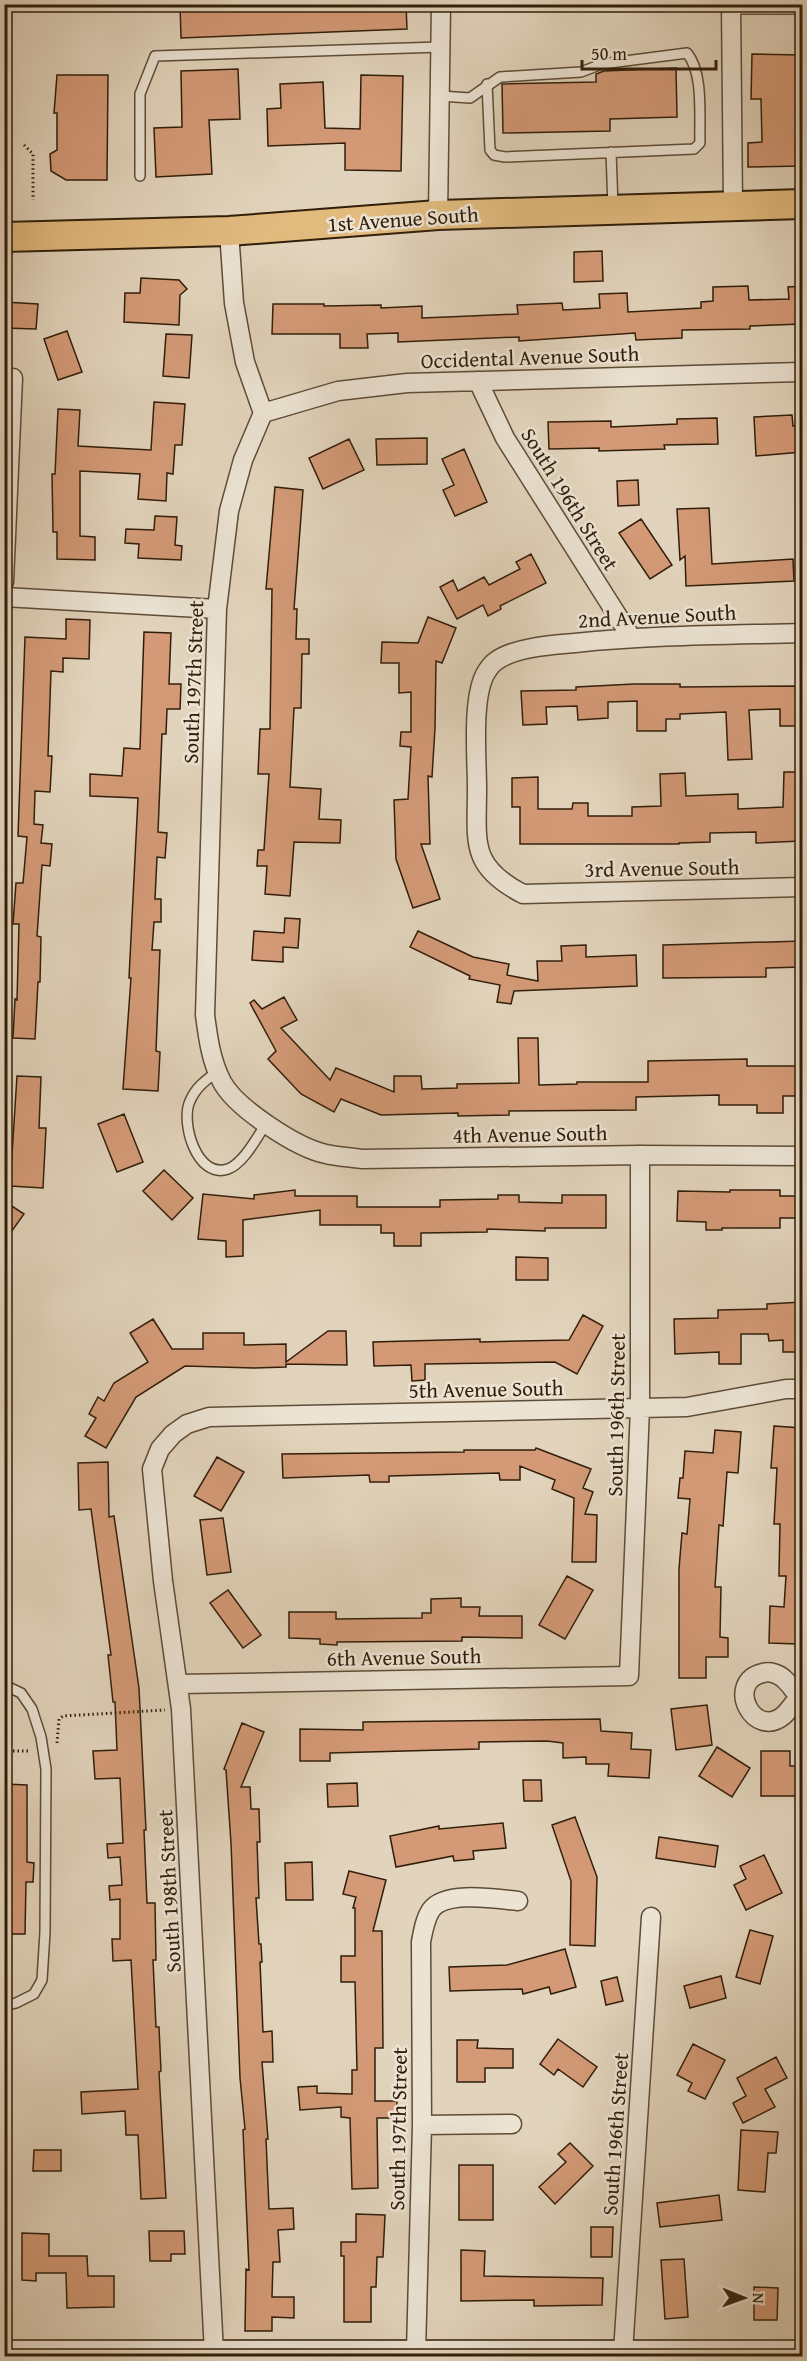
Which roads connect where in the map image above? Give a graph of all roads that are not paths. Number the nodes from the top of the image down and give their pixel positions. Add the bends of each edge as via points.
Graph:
1 (441, 4) edge
2 (731, 7) edge
3 (802, 9) edge
4 (440, 47) junction
5 (487, 84) junction
6 (440, 96) junction
7 (611, 152) junction
8 (140, 176) dead end
9 (802, 204) edge
10 (733, 206) junction
11 (613, 210) junction
12 (438, 215) junction
13 (229, 231) junction
14 (4, 237) edge
15 (802, 372) edge
16 (13, 378) dead end
17 (478, 381) junction
18 (263, 413) junction
19 (4, 582) edge
20 (4, 597) edge
21 (217, 609) junction
22 (802, 633) edge
23 (631, 637) junction
24 (802, 887) edge
25 (523, 894) joint
26 (218, 1071) junction
27 (266, 1124) junction
28 (640, 1155) junction
29 (802, 1156) edge
30 (802, 1389) edge
31 (640, 1408) junction
32 (173, 1434) joint
33 (629, 1676) joint
34 (179, 1684) junction
35 (4, 1686) edge
36 (518, 1900) dead end
37 (651, 1917) dead end
38 (4, 2006) edge
39 (512, 2124) dead end
40 (422, 2125) junction
41 (802, 2352) edge
42 (5, 2353) edge
43 (623, 2353) junction
44 (408, 2354) edge
45 (214, 2355) edge
46 (577, 2355) edge

1 - 4 street
2 - 3 lane
2 - 10 street
4 - 6 street
4 - 8 lane via 155,56 140,94
5 - 6 lane via 470,98
5 - 7 lane via 490,150 494,155
5 - 7 lane via 500,77 581,72 602,64 687,53 698,79 700,143 694,149
6 - 12 street
7 - 11 lane
9 - 10 main road, 1st Avenue South
10 - 11 main road, 1st Avenue South
11 - 12 main road, 1st Avenue South
12 - 13 main road, 1st Avenue South
13 - 14 main road, 1st Avenue South
13 - 18 street via 236,315 245,362
15 - 17 street, Occidental Avenue South
16 - 19 street
17 - 18 street, Occidental Avenue South via 407,383 339,391
17 - 23 street, South 196th Street via 505,438
18 - 21 street, South 197th Street via 243,460 228,511
20 - 21 street
21 - 26 street, South 197th Street via 205,1016 210,1051
22 - 23 street, 2nd Avenue South
23 - 25 street, 2nd Avenue South via 542,646 496,661 486,673 478,696 479,849 487,868 502,883
24 - 25 street, 3rd Avenue South
26 - 27 street, South 197th Street via 236,1100
26 - 27 lane via 198,1086 188,1103 188,1134 203,1162 227,1170 238,1162
27 - 28 street, 4th Avenue South via 324,1154 362,1159
28 - 29 street, 4th Avenue South
28 - 31 street, South 196th Street
30 - 31 street, 5th Avenue South via 687,1407
31 - 32 street, 5th Avenue South via 209,1417 187,1424
31 - 33 street, South 196th Street
32 - 34 street, South 198th Street via 160,1449 152,1469
33 - 34 street, 6th Avenue South
34 - 45 street, South 198th Street
35 - 38 lane via 21,1693 32,1709 46,1780 42,1980 34,1994
36 - 40 street, South 197th Street via 460,1897 432,1908 425,1923 421,1942
37 - 43 street, South 196th Street
39 - 40 street
40 - 44 street, South 197th Street
41 - 43 street
42 - 45 street
43 - 46 street
44 - 45 street
44 - 46 street

